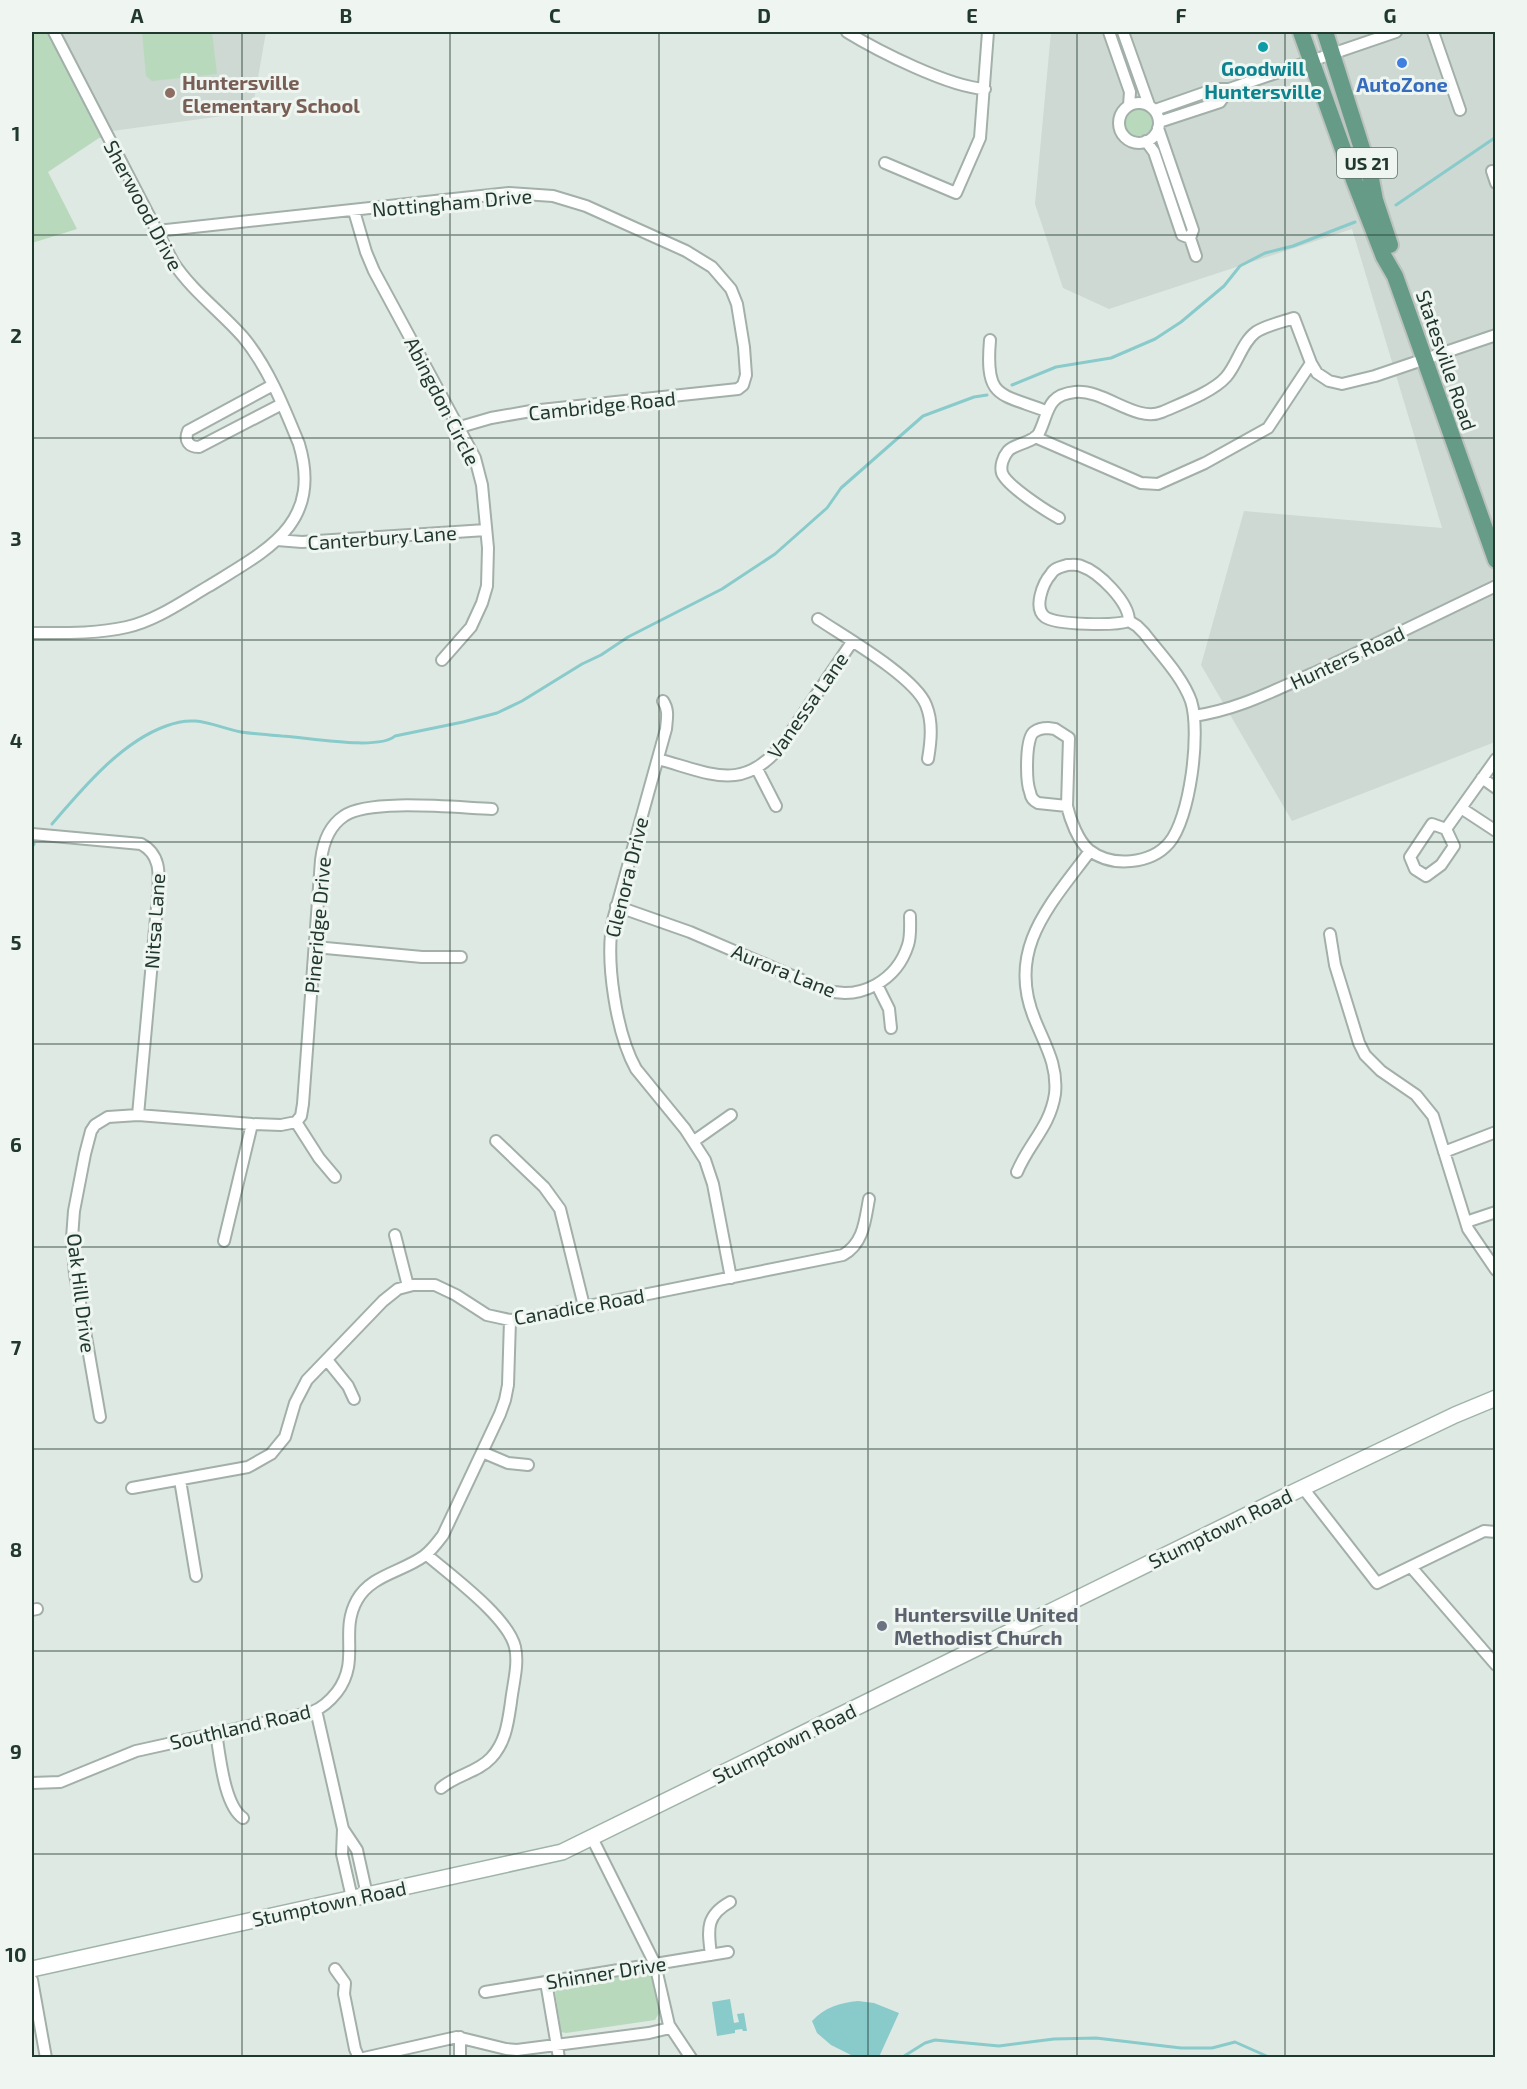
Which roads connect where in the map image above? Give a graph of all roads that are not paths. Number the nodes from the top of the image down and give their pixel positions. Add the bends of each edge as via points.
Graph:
1 (54, 32) edge
2 (848, 32) edge
3 (988, 32) edge
4 (1109, 32) edge
5 (1124, 32) edge
6 (1301, 32) edge
7 (1325, 32) edge
8 (1396, 32) edge
9 (1433, 32) edge
10 (1332, 53) junction
11 (1311, 60) junction
12 (985, 89) junction
13 (1228, 89) junction
14 (1129, 105) junction
15 (1152, 108) junction
16 (1460, 110) dead end
17 (1159, 125) junction
18 (1146, 141) junction
19 (885, 163) dead end
20 (1491, 171) dead end
21 (1496, 183) edge
22 (354, 211) junction
23 (157, 231) junction
24 (1190, 238) junction
25 (1196, 256) dead end
26 (1395, 276) junction
27 (1496, 335) edge
28 (990, 340) dead end
29 (1424, 360) junction
30 (1311, 363) junction
31 (273, 385) junction
32 (743, 385) joint
33 (282, 404) junction
34 (1046, 411) junction
35 (460, 427) junction
36 (1035, 437) junction
37 (1059, 518) dead end
38 (486, 530) junction
39 (277, 540) junction
40 (1496, 560) edge
41 (1496, 586) edge
42 (818, 619) dead end
43 (1129, 621) junction
44 (32, 633) edge
45 (852, 642) junction
46 (442, 660) dead end
47 (663, 701) dead end
48 (1194, 716) junction
49 (658, 759) junction
50 (928, 759) dead end
51 (1496, 759) edge
52 (757, 769) junction
53 (1482, 778) junction
54 (1496, 788) edge
55 (776, 806) dead end
56 (1067, 806) junction
57 (1461, 808) junction
58 (492, 809) dead end
59 (1446, 829) junction
60 (1496, 831) edge
61 (32, 834) edge
62 (1090, 851) junction
63 (616, 906) junction
64 (910, 916) dead end
65 (1329, 934) dead end
66 (315, 947) junction
67 (461, 957) dead end
68 (877, 985) junction
69 (891, 1028) dead end
70 (138, 1115) junction
71 (731, 1115) dead end
72 (296, 1122) junction
73 (252, 1124) junction
74 (1496, 1132) edge
75 (496, 1141) dead end
76 (694, 1141) junction
77 (1444, 1152) junction
78 (1017, 1172) dead end
79 (335, 1177) dead end
80 (869, 1199) dead end
81 (1496, 1212) edge
82 (1466, 1222) junction
83 (395, 1235) dead end
84 (224, 1241) dead end
85 (1496, 1270) edge
86 (731, 1278) junction
87 (408, 1286) junction
88 (584, 1306) junction
89 (510, 1320) junction
90 (327, 1360) junction
91 (1496, 1398) edge
92 (354, 1399) dead end
93 (100, 1417) dead end
94 (482, 1452) junction
95 (528, 1465) dead end
96 (180, 1480) junction
97 (132, 1488) dead end
98 (1303, 1488) junction
99 (1496, 1532) edge
100 (426, 1554) junction
101 (1411, 1567) junction
102 (196, 1576) dead end
103 (1496, 1665) edge
104 (316, 1710) junction
105 (216, 1733) junction
106 (32, 1783) edge
107 (441, 1788) dead end
108 (243, 1818) dead end
109 (343, 1828) junction
110 (592, 1838) junction
111 (359, 1897) junction
112 (730, 1902) dead end
113 (728, 1952) dead end
114 (711, 1955) junction
115 (655, 1964) junction
116 (32, 1969) edge
117 (335, 1969) dead end
118 (32, 1980) edge
119 (546, 1982) junction
120 (485, 1992) dead end
121 (670, 2028) junction
122 (460, 2037) junction
123 (556, 2044) junction
124 (46, 2058) edge
125 (358, 2058) edge
126 (364, 2058) edge
127 (460, 2058) edge
128 (559, 2058) edge
129 (691, 2058) edge

1 - 23 street, Sherwood Drive
2 - 12 street via 909,63 960,84
3 - 12 street
4 - 14 street via 1130,92
5 - 15 street
6 - 11 main road, Statesville Road / US 21
7 - 10 main road, Statesville Road / US 21
8 - 10 street
9 - 16 street
10 - 11 street
10 - 26 main road, Statesville Road / US 21 via 1393,254
11 - 13 street
11 - 26 main road, Statesville Road / US 21 via 1375,235
12 - 19 street via 979,144 956,194
13 - 15 street via 1215,89
13 - 17 street via 1220,102
14 - 15 street via 1139,103
14 - 18 street via 1119,118 1119,129 1128,140
15 - 17 street
17 - 18 street
17 - 24 street via 1193,230
18 - 24 street via 1154,152 1182,235
20 - 21 street
22 - 23 street, Nottingham Drive
22 - 32 street, Nottingham Drive via 528,193 572,201 629,224 697,256 725,280 734,294 739,315 746,361
22 - 35 street, Abingdon Circle via 374,271
23 - 31 street, Sherwood Drive via 182,276 240,334
24 - 25 street
26 - 29 main road, Statesville Road / US 21
27 - 29 street
28 - 34 street via 990,375 997,391
29 - 30 street via 1342,384 1317,373
29 - 40 main road, Statesville Road / US 21
30 - 34 street via 1294,318 1254,333 1226,377 1158,414 1147,415 1086,391 1061,396
30 - 36 street via 1268,428 1158,484 1141,483
31 - 33 street, Sherwood Drive
31 - 33 street via 188,431 187,443 199,447
32 - 35 street, Cambridge Road via 735,391 531,411
33 - 39 street, Sherwood Drive via 303,456 306,482 301,506
34 - 36 street
35 - 38 street, Abingdon Circle via 479,471
36 - 37 street via 1009,451 1002,471 1026,496
38 - 39 street, Canterbury Lane via 302,542
38 - 46 street, Abingdon Circle via 488,569 482,603 466,634
39 - 44 street, Sherwood Drive via 224,576 141,623 107,630
41 - 48 street, Hunters Road via 1242,705
42 - 45 street
43 - 43 street via 1126,607 1116,593 1087,569 1067,565 1050,574 1040,608 1047,618 1118,624
43 - 48 street via 1144,633 1182,683
45 - 50 street via 907,680 921,695 930,720
45 - 52 street, Vanessa Lane via 785,741
47 - 49 street, Glenora Drive via 668,716
48 - 62 street via 1195,759 1176,835 1149,857 1130,862 1110,860
49 - 52 street, Vanessa Lane via 727,776
49 - 63 street, Glenora Drive
51 - 53 street
52 - 55 street
53 - 54 street
53 - 57 street
56 - 56 street via 1069,738 1055,729 1040,729 1030,737 1028,745 1029,792 1038,803
56 - 62 street
57 - 59 street
57 - 60 street
58 - 66 street, Pineridge Drive via 393,806 358,810 344,816 331,829 322,849
59 - 59 street via 1432,824 1410,857 1415,869 1426,876 1442,866 1454,846
61 - 70 street, Nitsa Lane via 141,844 151,850 158,862
62 - 78 street via 1035,927 1028,951 1028,1001 1054,1064 1055,1092 1049,1118
63 - 68 street, Aurora Lane via 690,932 825,990 851,994
63 - 76 street, Glenora Drive via 610,934 610,964 628,1054 636,1070
64 - 68 street, Aurora Lane via 908,946 896,967
65 - 77 street via 1335,965 1365,1055 1422,1101 1433,1116
66 - 67 street
66 - 72 street, Pineridge Drive via 303,1104
68 - 69 street via 889,1009
70 - 73 street, Oak Hill Drive
70 - 93 street, Oak Hill Drive via 108,1117 95,1125 74,1211 73,1257
71 - 76 street
72 - 73 street, Oak Hill Drive
72 - 79 street
73 - 84 street
74 - 77 street
75 - 88 street via 544,1187 560,1209
76 - 86 street, Glenora Drive via 710,1172
77 - 82 street
80 - 86 street, Canadice Road via 863,1229 849,1252
81 - 82 street
82 - 85 street
83 - 87 street
86 - 88 street, Canadice Road
87 - 89 street, Canadice Road via 435,1285 487,1315
87 - 90 street via 382,1301
88 - 89 street, Canadice Road
89 - 94 street, Southland Road via 505,1400
90 - 92 street
90 - 96 street via 300,1391 288,1430 271,1454 249,1467
91 - 98 street, Stumptown Road
94 - 95 street via 508,1463
94 - 100 street, Southland Road via 442,1535
96 - 97 street
96 - 102 street
98 - 101 street via 1377,1583
98 - 110 street, Stumptown Road
99 - 101 street via 1484,1531
100 - 104 street, Southland Road via 377,1580 361,1594 349,1626 351,1653 346,1677 332,1698
100 - 107 street via 497,1617 511,1636 516,1659 507,1728 498,1749 482,1766
101 - 103 street
104 - 105 street, Southland Road
104 - 109 street
105 - 106 street, Southland Road via 136,1751 60,1782
105 - 108 street via 230,1799 235,1812
109 - 111 street via 342,1854
109 - 111 street via 357,1850
110 - 111 street, Stumptown Road via 543,1857
110 - 115 street
111 - 116 street, Stumptown Road
112 - 114 street via 717,1909 708,1930
113 - 114 street, Shinner Drive
114 - 115 street, Shinner Drive
115 - 119 street, Shinner Drive
115 - 121 street
117 - 125 street via 345,1983
118 - 124 street
119 - 120 street, Shinner Drive
119 - 123 street
121 - 123 street
121 - 129 street
122 - 123 street via 510,2050
122 - 126 street
122 - 127 street
123 - 128 street

